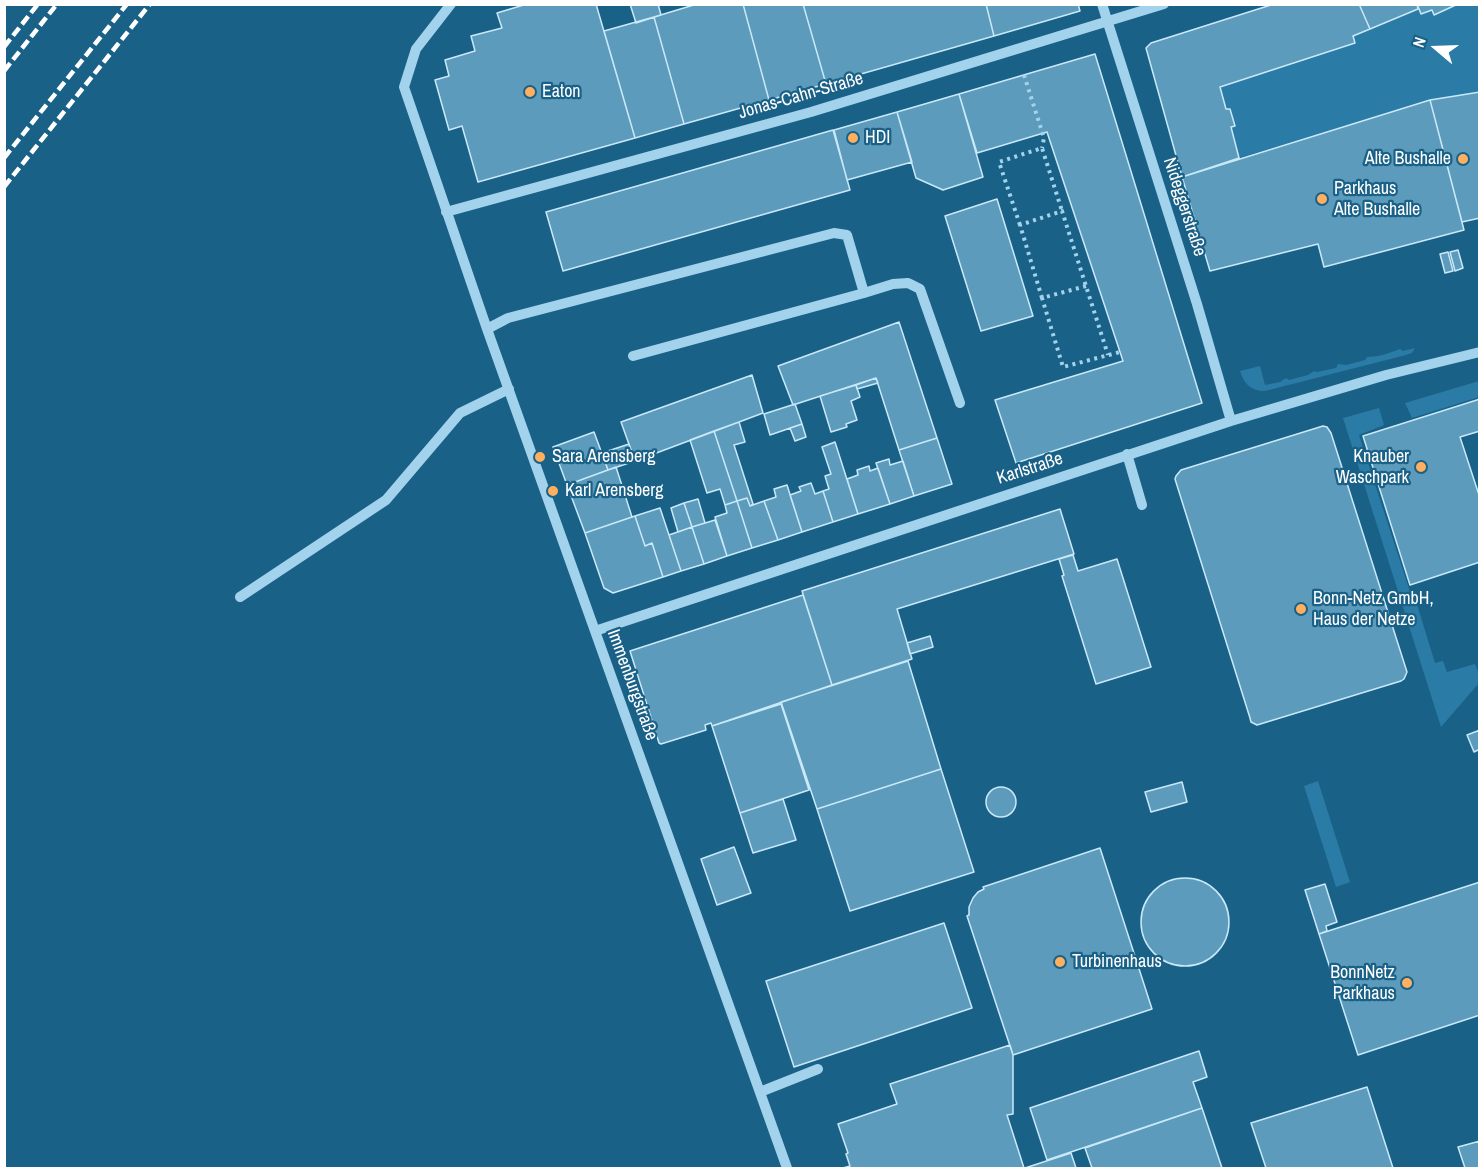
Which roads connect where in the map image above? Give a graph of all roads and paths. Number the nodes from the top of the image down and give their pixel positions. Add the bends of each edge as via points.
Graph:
1 (451, 4) edge
2 (1102, 4) edge
3 (1164, 4) edge
4 (1107, 22) junction
5 (1024, 75) dead end
6 (1042, 148) junction
7 (1062, 211) junction
8 (446, 212) junction
9 (1020, 225) junction
10 (1086, 286) junction
11 (864, 293) junction
12 (1042, 298) junction
13 (487, 328) junction
14 (1120, 352) dead end
15 (1479, 352) edge
16 (1108, 355) junction
17 (633, 356) dead end
18 (509, 389) junction
19 (960, 403) dead end
20 (1231, 421) junction
21 (1127, 454) junction
22 (1142, 505) dead end
23 (240, 597) dead end
24 (595, 631) junction
25 (818, 1070) dead end
26 (760, 1092) junction
27 (787, 1168) edge

1 - 8 street, Immenburgstraße via 416,49 404,87
2 - 4 street, Nideggerstraße
3 - 4 street, Jonas-Cahn-Straße
4 - 8 street, Jonas-Cahn-Straße via 811,112
4 - 20 street, Nideggerstraße
5 - 6 path via 1044,138
6 - 7 path
6 - 9 path via 999,162
7 - 9 path
7 - 10 path
8 - 13 street, Immenburgstraße
9 - 12 path
10 - 12 path
10 - 16 path
11 - 13 street via 847,235 834,233 508,318
11 - 17 street
11 - 19 street via 893,284 908,283 920,289
12 - 16 path via 1064,367
13 - 18 street, Immenburgstraße
14 - 16 path
15 - 20 street, Karlstraße
18 - 23 street via 460,413 386,500
18 - 24 street, Immenburgstraße
20 - 21 street, Karlstraße
21 - 22 street
21 - 24 street, Karlstraße
24 - 26 street, Immenburgstraße
25 - 26 street
26 - 27 street, Immenburgstraße

